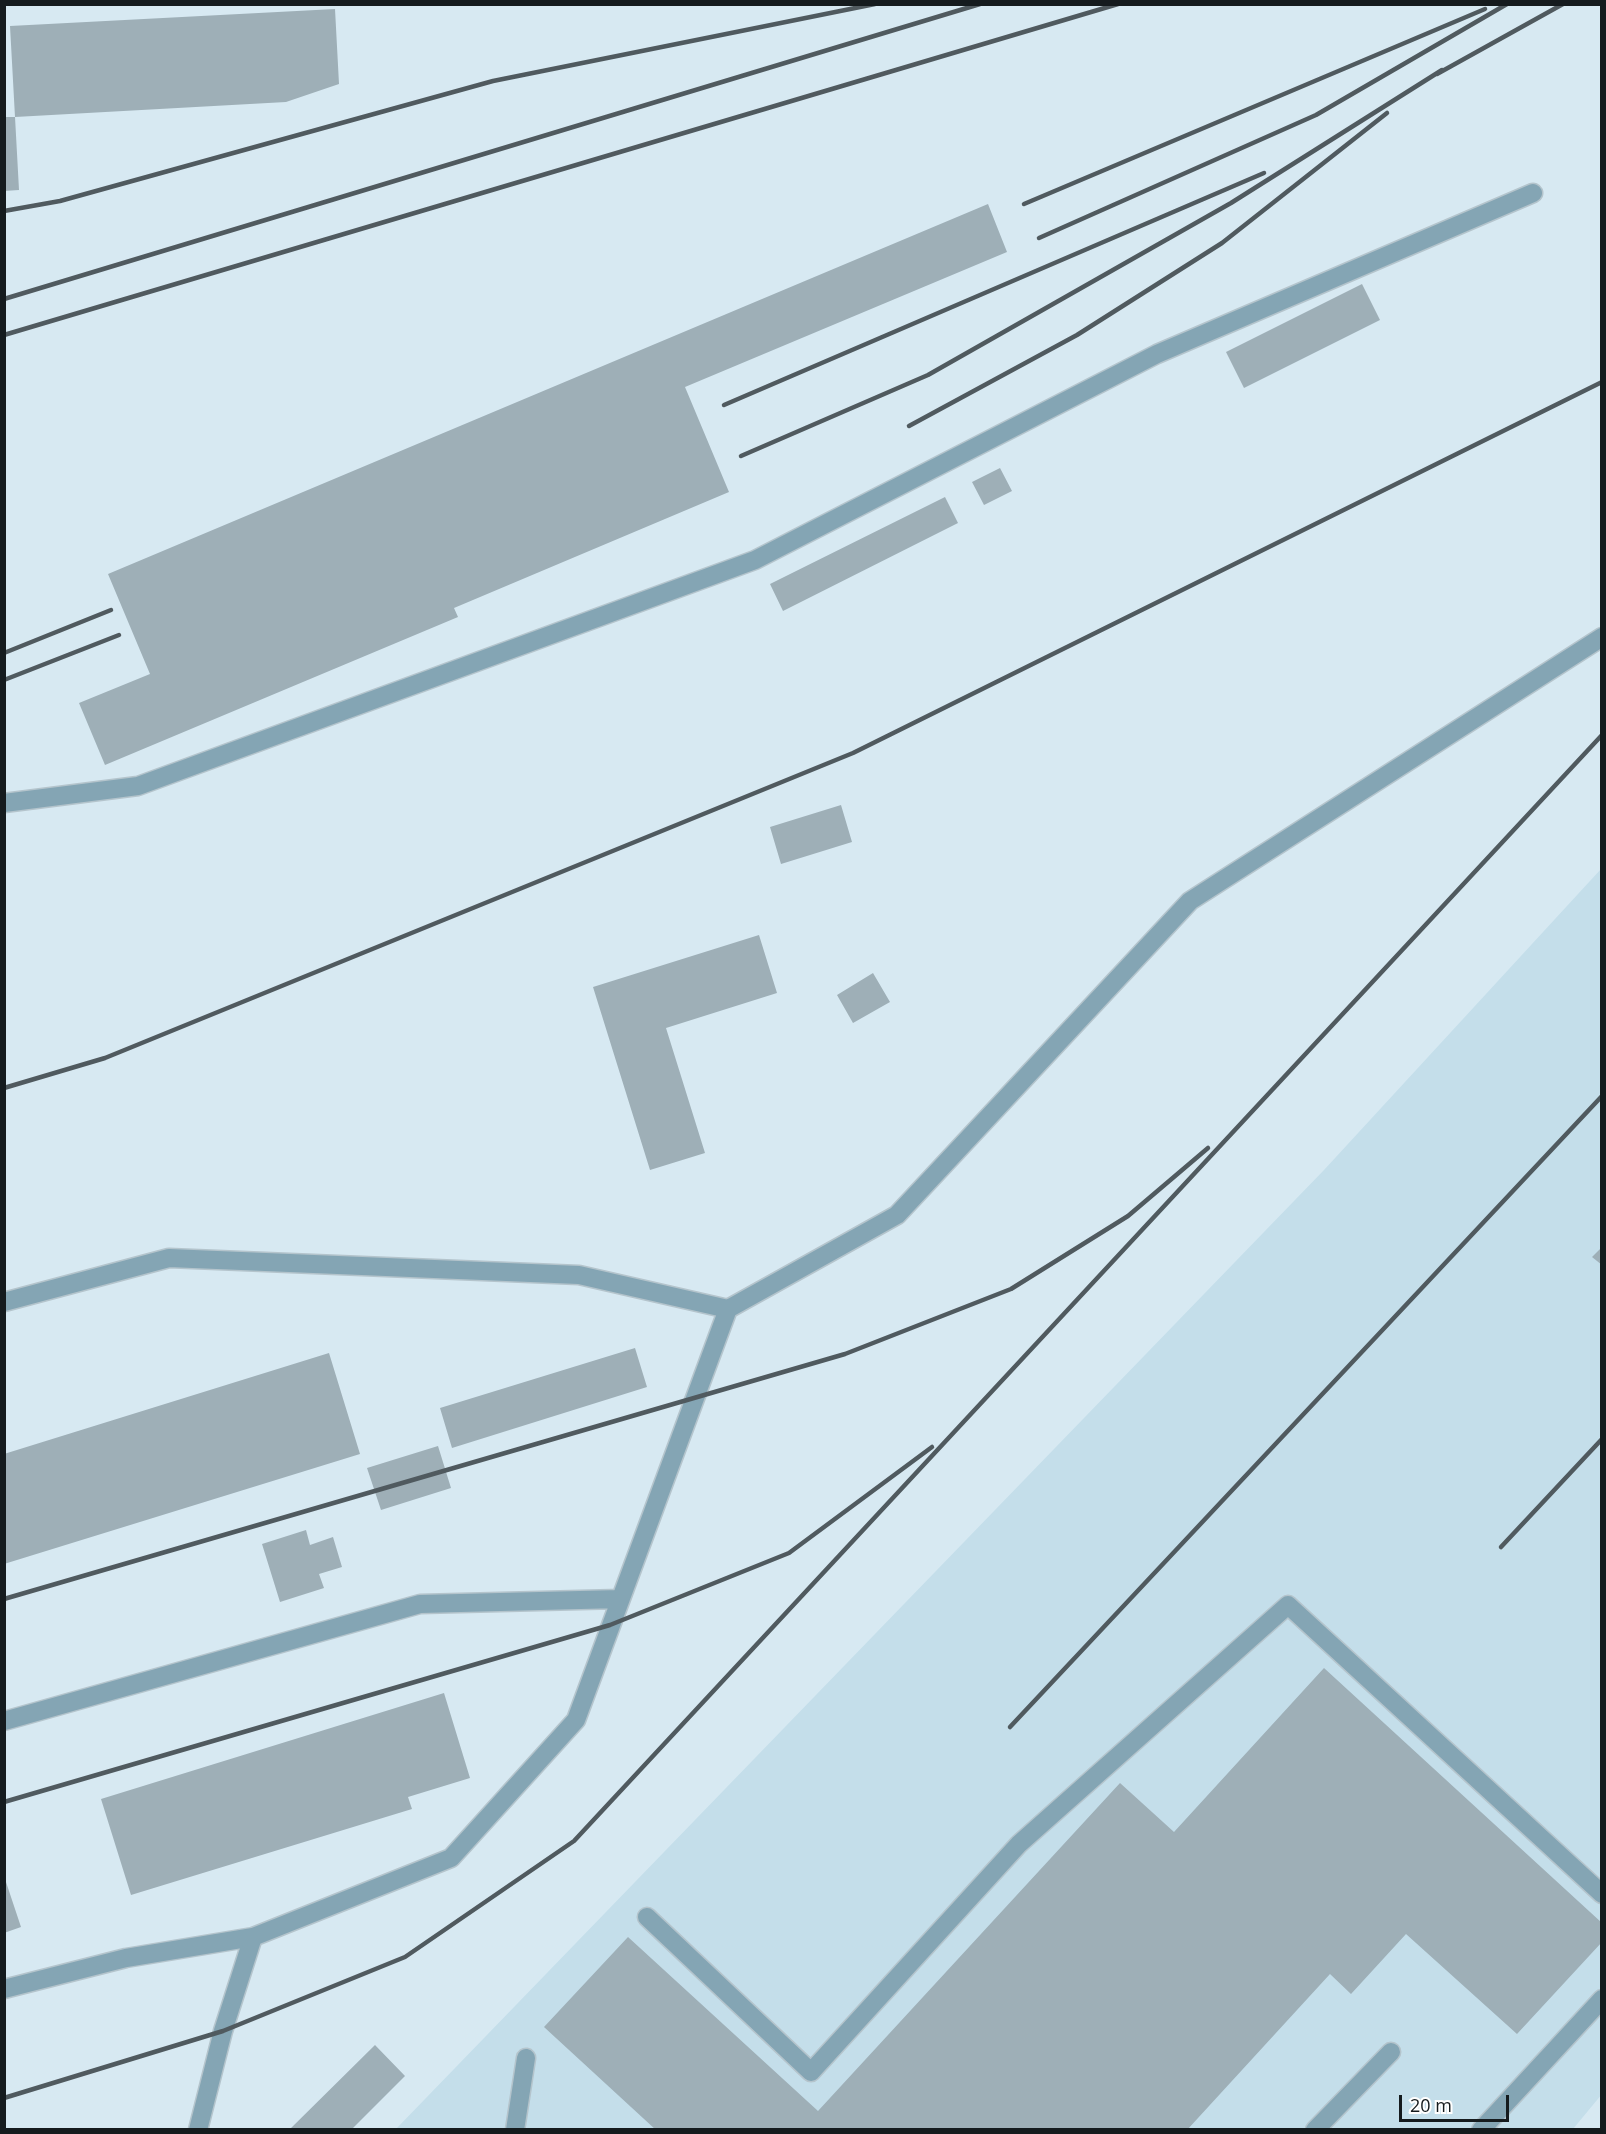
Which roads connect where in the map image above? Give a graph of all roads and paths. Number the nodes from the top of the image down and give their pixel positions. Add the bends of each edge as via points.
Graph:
1 (1533, 193) dead end
2 (1602, 637) edge
3 (4, 802) edge
4 (4, 1302) edge
5 (728, 1309) junction
6 (620, 1599) junction
7 (4, 1721) edge
8 (1602, 1894) edge
9 (647, 1917) dead end
10 (253, 1936) junction
11 (4, 1989) edge
12 (1602, 1999) edge
13 (1391, 2052) dead end
14 (526, 2058) dead end
15 (198, 2130) edge
16 (515, 2130) edge
17 (1315, 2130) edge
18 (1481, 2130) edge

1 - 3 lane via 1157,354 755,560 138,786
2 - 5 lane via 1190,901 897,1215
4 - 5 lane via 170,1258 579,1275
5 - 6 lane
6 - 7 lane via 420,1604
6 - 10 lane via 576,1720 451,1858
8 - 9 lane via 1288,1605 1019,1844 811,2072
10 - 11 lane via 126,1958
10 - 15 lane
12 - 18 lane
13 - 17 lane
14 - 16 lane

